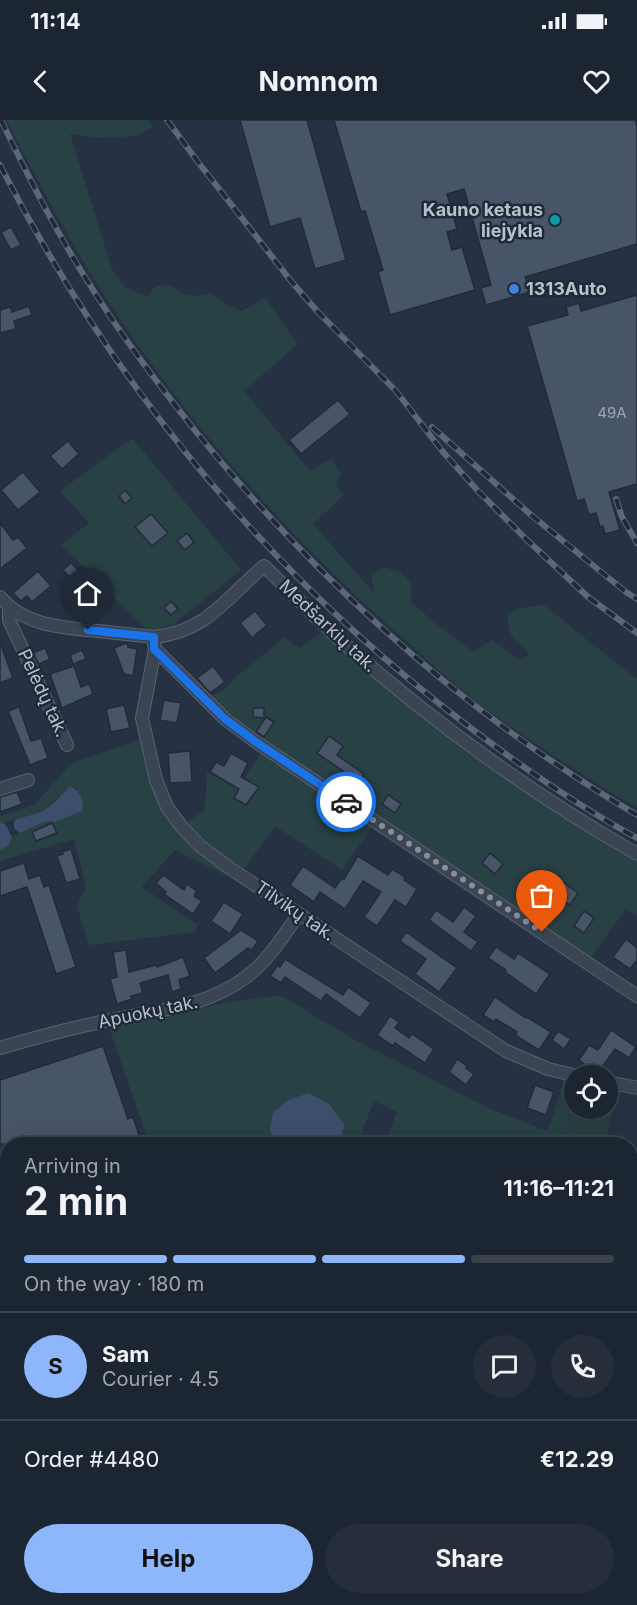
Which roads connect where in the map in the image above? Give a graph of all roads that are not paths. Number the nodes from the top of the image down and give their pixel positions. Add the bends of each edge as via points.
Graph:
1 (0, 597) edge
2 (11, 609) junction
3 (154, 643) junction
4 (67, 745) dead end
5 (28, 780) dead end
6 (0, 789) edge
7 (637, 854) edge
8 (299, 914) junction
9 (637, 996) edge
10 (0, 1048) edge
11 (564, 1073) edge
12 (618, 1084) edge
13 (637, 1088) edge

1 - 2 street, Medšarkių tak.
2 - 3 street, Medšarkių tak. via 46,624
2 - 4 street, Pelėdų tak. via 9,620
3 - 7 street, Medšarkių tak. via 213,614 264,566 341,640 448,730 595,831
3 - 8 street, Tilvikų tak. via 142,718 156,780 167,807 200,846
3 - 9 street via 225,719 256,742
5 - 6 street
8 - 10 street, Apuokų tak. via 260,966 211,998
8 - 11 street, Tilvikų tak. via 506,1051
12 - 13 street

